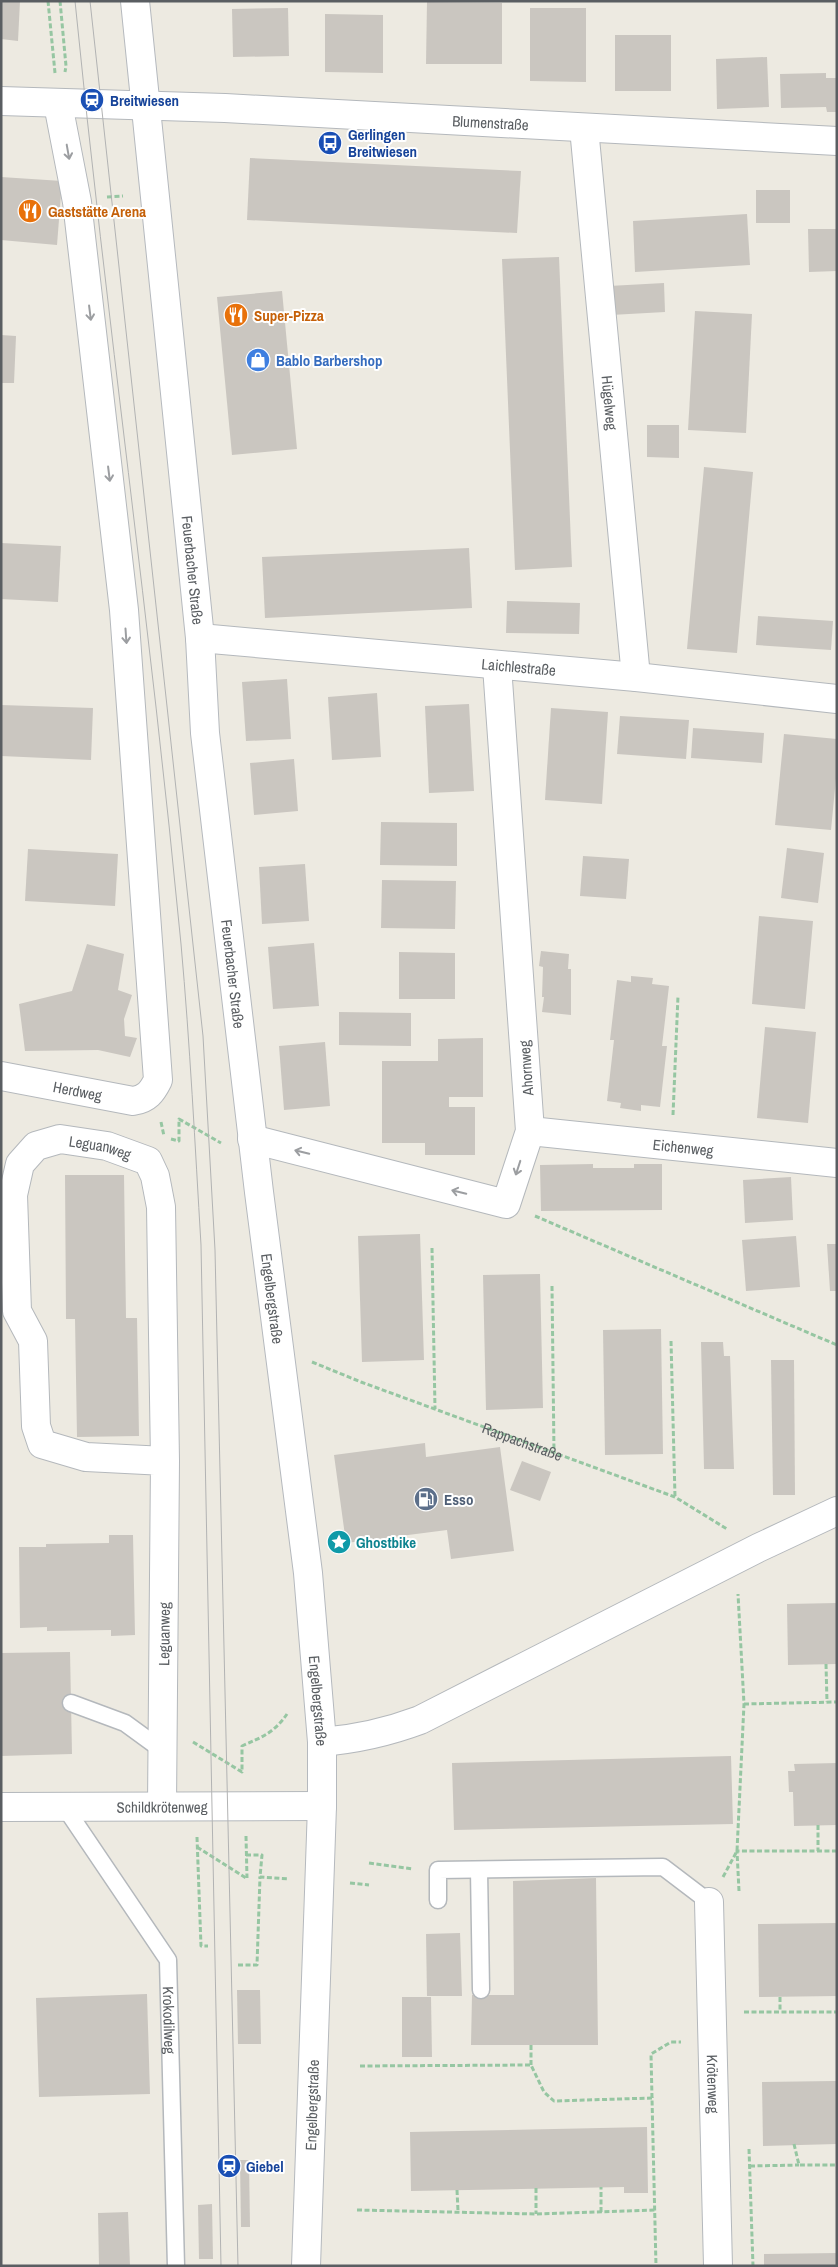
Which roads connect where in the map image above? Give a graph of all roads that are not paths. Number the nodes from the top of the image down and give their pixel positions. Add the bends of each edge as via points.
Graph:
1 (135, 1) edge
2 (1, 101) edge
3 (58, 104) junction
4 (144, 107) junction
5 (584, 128) junction
6 (837, 141) edge
7 (200, 638) junction
8 (497, 666) junction
9 (636, 677) junction
10 (837, 699) edge
11 (1, 1076) edge
12 (530, 1131) junction
13 (252, 1139) junction
14 (837, 1163) edge
15 (165, 1461) junction
16 (837, 1511) edge
17 (71, 1704) dead end
18 (322, 1742) junction
19 (162, 1750) junction
20 (64, 1806) junction
21 (162, 1806) junction
22 (322, 1806) junction
23 (1, 1807) edge
24 (479, 1870) junction
25 (438, 1900) dead end
26 (709, 1902) joint
27 (481, 1990) dead end
28 (176, 2266) edge
29 (306, 2266) edge
30 (718, 2266) edge

1 - 4 street, Feuerbacher Straße
2 - 3 street, Blumenstraße
3 - 4 street, Blumenstraße
3 -> 11 street, Herdweg via 77,202 124,610 158,1080 142,1097
4 - 5 street, Blumenstraße via 225,108
4 - 7 street, Feuerbacher Straße
5 - 6 street, Blumenstraße
5 - 9 street, Hügelweg
7 - 8 street, Laichlestraße
7 - 13 street, Feuerbacher Straße via 205,733
8 - 9 street, Laichlestraße
8 - 12 street, Ahornweg
9 - 10 street, Laichlestraße
12 -> 13 street, Ahornweg via 506,1204
12 - 14 street, Eichenweg
13 - 18 street, Engelbergstraße via 308,1574
15 - 15 street, Leguanweg via 86,1457 42,1444 36,1426 33,1341 17,1311 13,1195 20,1164 36,1146 60,1139 107,1146 148,1161 155,1176 161,1207
15 - 19 street, Leguanweg
16 - 18 street via 420,1720 387,1732
17 - 19 lane via 125,1723
18 - 22 street, Engelbergstraße
19 - 21 street, Leguanweg
20 - 21 street, Schildkrötenweg
20 - 23 street, Schildkrötenweg
20 - 28 lane, Krokodilweg via 168,1960
21 - 22 street, Schildkrötenweg
22 - 29 street, Engelbergstraße
24 - 25 lane via 438,1870
24 - 26 lane via 663,1867
24 - 27 lane
26 - 30 street, Krötenweg

